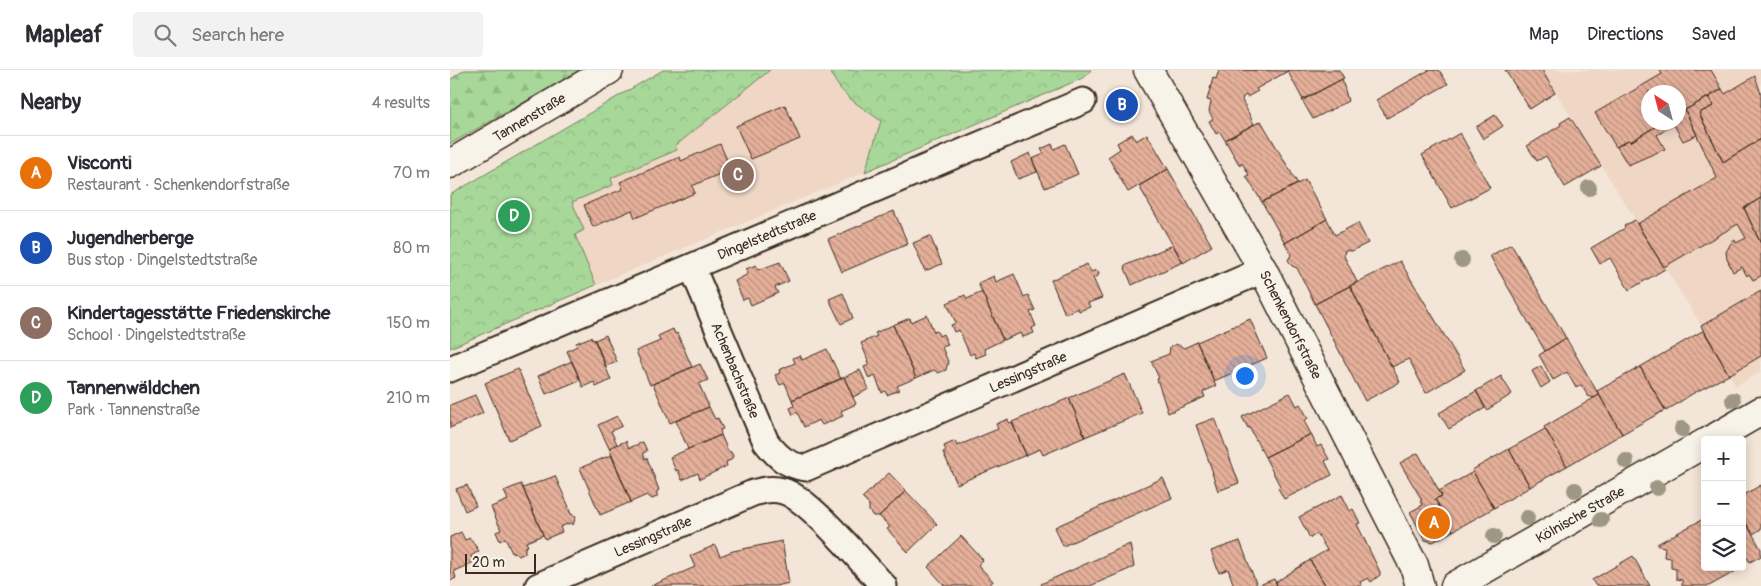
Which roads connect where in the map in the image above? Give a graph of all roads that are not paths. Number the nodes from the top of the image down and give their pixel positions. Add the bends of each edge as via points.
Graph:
1 (609, 70) edge
2 (1151, 71) edge
3 (1083, 101) dead end
4 (450, 164) edge
5 (692, 267) junction
6 (1263, 270) junction
7 (450, 369) edge
8 (1761, 411) edge
9 (1718, 436) edge
10 (1701, 445) edge
11 (792, 466) joint
12 (538, 586) edge
13 (884, 586) edge
14 (1420, 586) edge
15 (1455, 586) edge

1 - 4 street, Tannenstraße
2 - 6 street, Schenkendorfstraße
3 - 5 street, Dingelstedtstraße
5 - 7 street, Dingelstedtstraße
5 - 11 street, Achenbachstraße via 766,442 777,456
6 - 11 street, Lessingstraße via 806,468
6 - 14 street, Schenkendorfstraße via 1414,565
8 - 9 street
10 - 15 street, Kölnische Straße
12 - 13 street, Lessingstraße via 753,493 770,489 785,491 803,502

